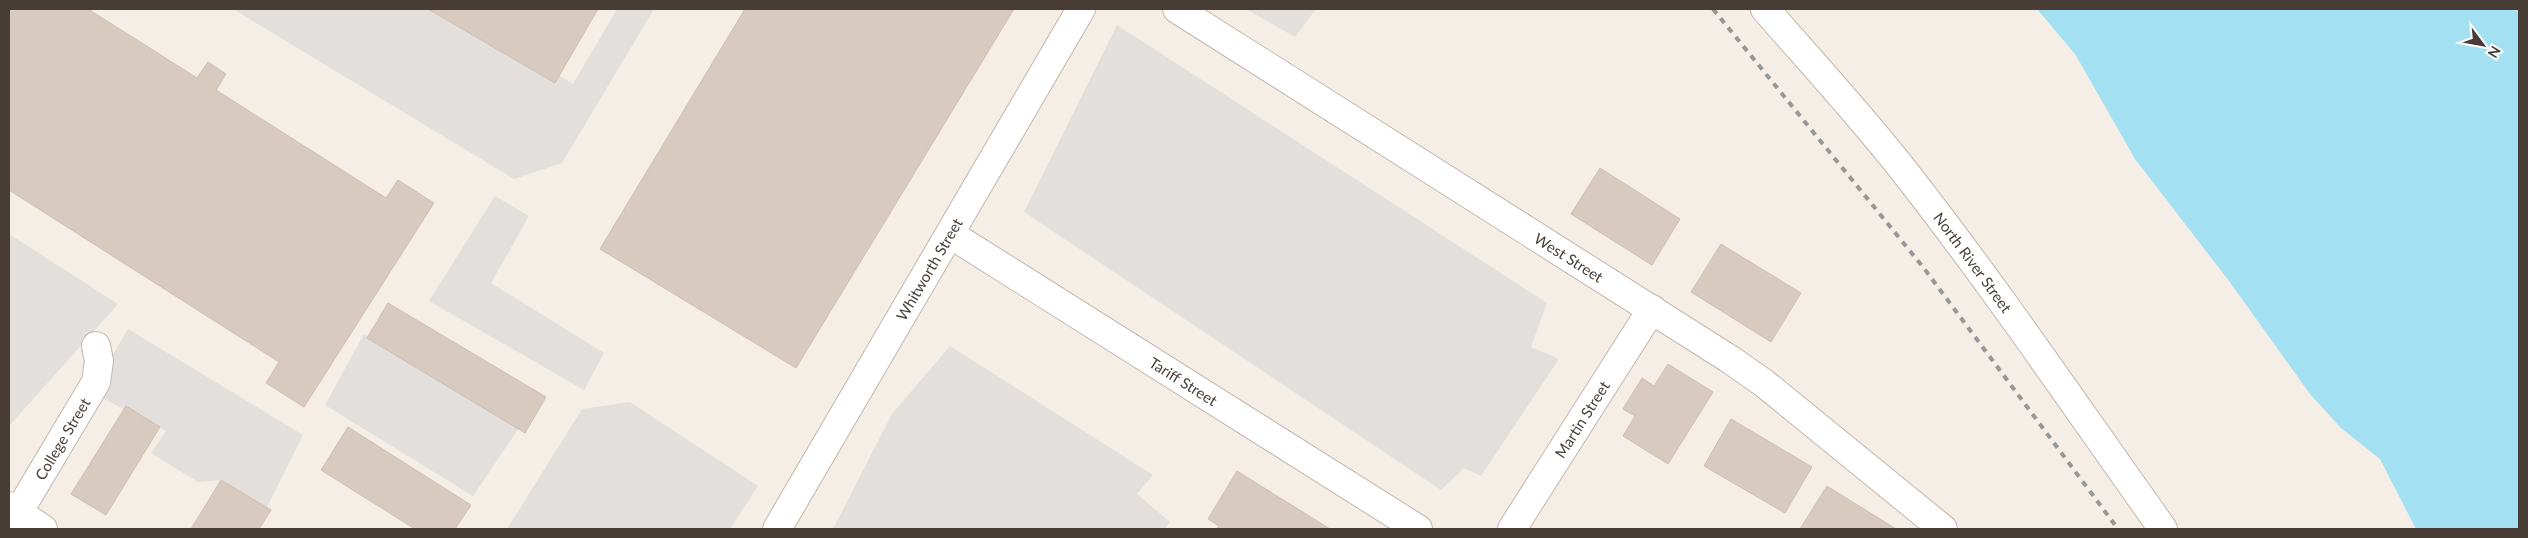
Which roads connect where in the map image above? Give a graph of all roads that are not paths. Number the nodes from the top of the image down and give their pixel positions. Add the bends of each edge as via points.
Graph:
1 (1081, 9) edge
2 (1177, 9) edge
3 (1765, 9) edge
4 (950, 234) junction
5 (1652, 309) junction
6 (96, 346) dead end
7 (11, 515) edge
8 (43, 529) edge
9 (777, 529) edge
10 (1418, 529) edge
11 (1512, 529) edge
12 (1944, 529) edge
13 (2163, 529) edge

1 - 4 street, Whitworth Street
2 - 5 street, West Street
3 - 13 street, North River Street via 1908,175
4 - 9 street, Whitworth Street
4 - 10 street, Tariff Street
5 - 11 street, Martin Street
5 - 12 street, West Street via 1749,372
6 - 7 street, College Street via 99,361 96,382
7 - 8 street

